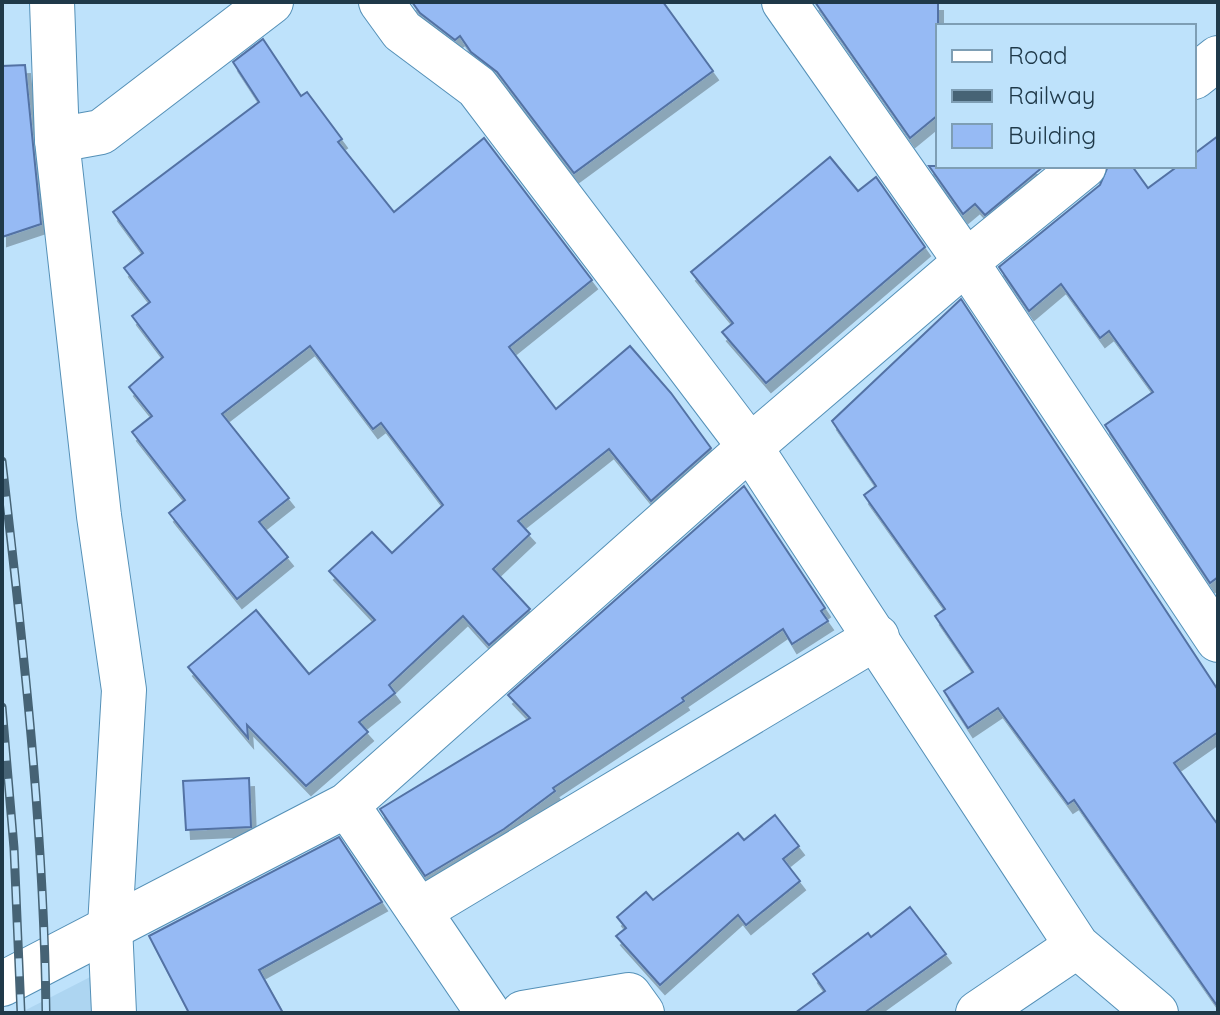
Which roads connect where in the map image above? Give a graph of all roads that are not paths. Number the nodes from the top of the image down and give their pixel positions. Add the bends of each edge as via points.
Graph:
1 (52, 2) edge
2 (271, 2) edge
3 (381, 2) edge
4 (784, 2) edge
5 (1218, 58) edge
6 (1196, 75) edge
7 (57, 140) junction
8 (1082, 168) edge
9 (966, 262) junction
10 (750, 447) junction
11 (877, 637) junction
12 (1218, 640) edge
13 (347, 805) junction
14 (419, 911) junction
15 (110, 926) junction
16 (1077, 946) junction
17 (2, 984) edge
18 (114, 1013) edge
19 (488, 1013) edge
20 (523, 1013) edge
21 (642, 1013) edge
22 (978, 1013) edge
23 (1156, 1013) edge

1 - 7 street
2 - 7 street via 101,132
3 - 10 street via 402,31 477,87
4 - 9 street
5 - 6 street
7 - 15 street via 124,690
8 - 9 street
9 - 10 street
9 - 12 street
10 - 11 street
10 - 13 street
11 - 14 street
11 - 16 street
13 - 14 street
13 - 15 street
14 - 19 street
15 - 17 street
15 - 18 street
16 - 22 street
16 - 23 street
20 - 21 street via 629,995

